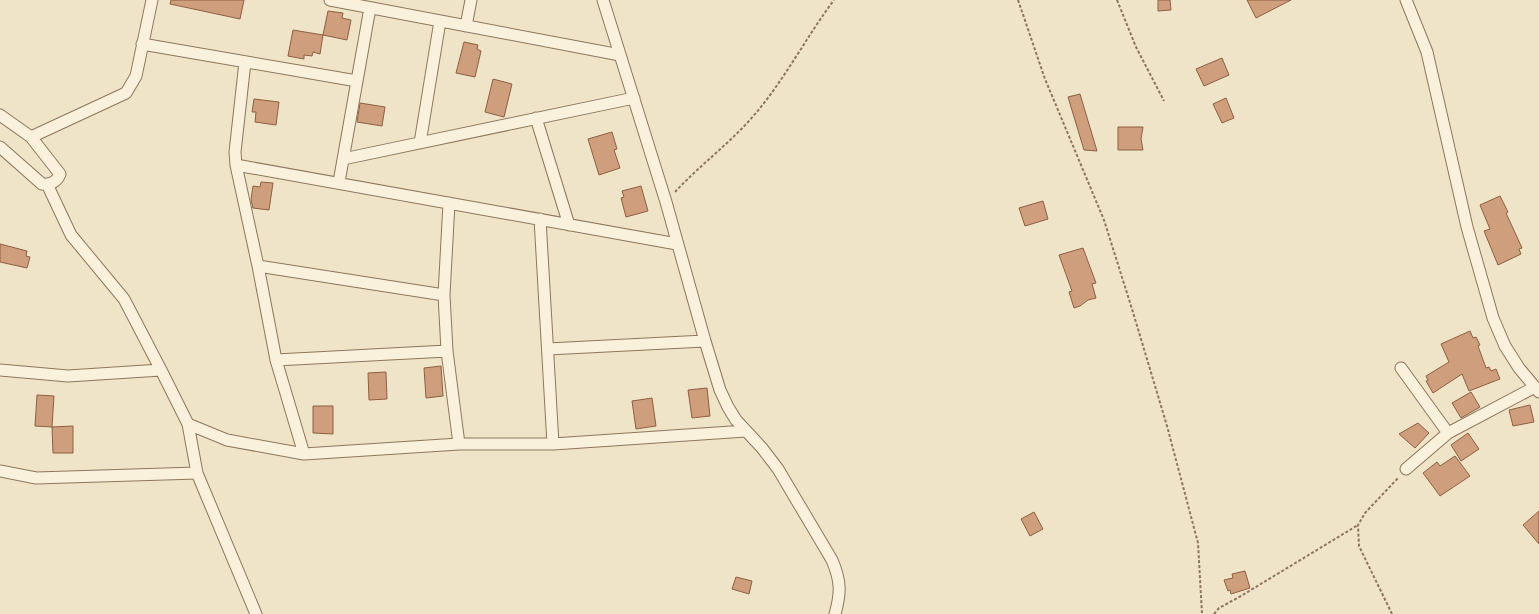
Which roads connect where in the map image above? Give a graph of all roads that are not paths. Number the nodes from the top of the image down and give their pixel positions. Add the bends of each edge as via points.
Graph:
1 (152, 0) edge
2 (330, 0) edge
3 (471, 0) edge
4 (603, 0) edge
5 (1406, 0) edge
6 (370, 8) junction
7 (440, 21) junction
8 (466, 26) junction
9 (142, 44) junction
10 (620, 55) junction
11 (245, 62) junction
12 (357, 81) junction
13 (634, 98) junction
14 (0, 115) edge
15 (536, 118) junction
16 (31, 137) junction
17 (420, 143) junction
18 (0, 147) edge
19 (343, 159) junction
20 (236, 165) junction
21 (339, 182) junction
22 (47, 184) junction
23 (450, 203) junction
24 (540, 219) junction
25 (569, 224) junction
26 (677, 244) junction
27 (258, 266) junction
28 (444, 295) junction
29 (705, 341) junction
30 (548, 349) junction
31 (446, 351) junction
32 (276, 360) junction
33 (1401, 368) dead end
34 (0, 370) edge
35 (161, 370) junction
36 (1537, 390) edge
37 (188, 424) junction
38 (746, 431) junction
39 (1448, 433) junction
40 (459, 444) junction
41 (553, 444) junction
42 (304, 454) junction
43 (1406, 469) road end
44 (0, 472) edge
45 (197, 473) junction
46 (256, 614) edge
47 (835, 614) edge

1 - 9 street
2 - 6 street
3 - 8 street
4 - 10 street
5 - 36 street via 1426,52 1464,213 1493,318 1505,346
6 - 7 street
6 - 12 street
7 - 8 street
7 - 17 street
8 - 10 street
9 - 11 street
9 - 16 street via 136,76 126,93
10 - 13 street
11 - 12 street
11 - 20 street via 235,152
12 - 19 street
13 - 15 street
13 - 26 street
14 - 16 street
15 - 17 street
15 - 25 street
16 - 22 street via 60,174 56,180
17 - 19 street
18 - 22 street via 40,183
19 - 21 street
20 - 21 street
20 - 27 street
21 - 23 street
22 - 35 street via 71,235 124,299
23 - 24 street
23 - 28 street
24 - 25 street
24 - 30 street
25 - 26 street
26 - 29 street
27 - 28 street
27 - 32 street
28 - 31 street
29 - 30 street
29 - 38 street via 724,399 731,413
30 - 41 street
31 - 32 street
31 - 40 street
32 - 42 street
33 - 39 street
34 - 35 street via 68,376
35 - 37 street
36 - 39 street
37 - 42 street via 227,440
37 - 45 street
38 - 41 street
38 - 47 street via 778,469 832,560 840,586
39 - 43 street
40 - 41 street
40 - 42 street
44 - 45 street via 36,478
45 - 46 street

